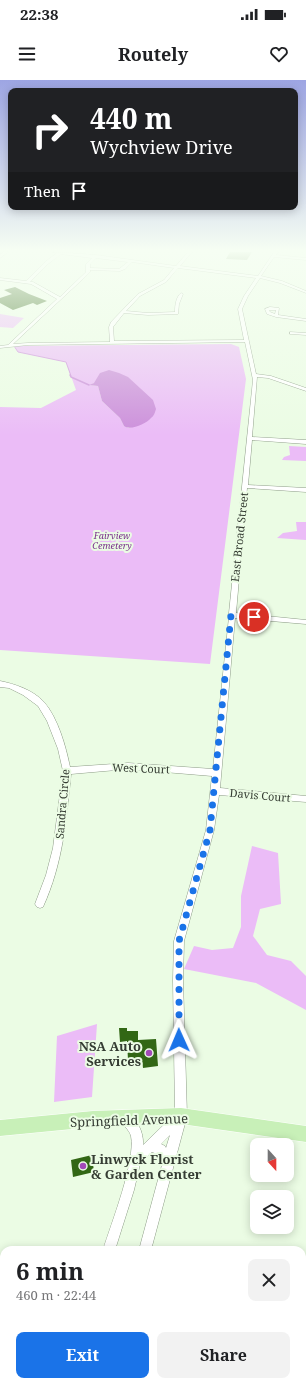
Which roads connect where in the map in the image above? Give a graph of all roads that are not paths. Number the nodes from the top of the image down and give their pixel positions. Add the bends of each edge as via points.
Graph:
1 (43, 313) edge
2 (122, 313) edge
3 (135, 313) edge
4 (177, 313) edge
5 (241, 313) edge
6 (276, 316) dead end
7 (306, 320) edge
8 (292, 333) dead end
9 (306, 334) edge
10 (246, 341) junction
11 (112, 343) junction
12 (10, 345) junction
13 (0, 347) edge
14 (254, 372) junction
15 (306, 390) edge
16 (249, 438) junction
17 (306, 442) edge
18 (244, 486) junction
19 (306, 490) edge
20 (231, 615) junction
21 (306, 622) edge
22 (0, 684) edge
23 (67, 771) junction
24 (216, 773) junction
25 (215, 791) junction
26 (306, 799) edge
27 (40, 904) dead end
28 (181, 1116) junction
29 (125, 1117) junction
30 (0, 1128) edge
31 (306, 1134) edge
32 (150, 1146) junction
33 (135, 1161) junction
34 (168, 1164) junction
35 (110, 1246) edge
36 (147, 1246) edge

1 - 12 street
2 - 11 street via 111,327
3 - 4 street
5 - 10 street, East Broad Street
6 - 7 street
8 - 9 street
10 - 11 street
10 - 14 street, East Broad Street
11 - 12 street
12 - 13 street
14 - 15 street
14 - 16 street, East Broad Street
16 - 17 street
16 - 18 street, East Broad Street
18 - 19 street
18 - 20 street, East Broad Street
20 - 21 street
20 - 24 street, East Broad Street
22 - 23 street, Sandra Circle via 26,693 41,704 52,720
23 - 24 street, West Court via 128,766
23 - 27 street, Sandra Circle via 58,848
24 - 25 street, East Broad Street
25 - 26 street, Davis Court
25 - 28 street, East Broad Street via 210,830 179,941
28 - 29 main road, Springfield Avenue
28 - 31 main road, Springfield Avenue
28 - 32 street
28 - 34 street, East Broad Street
29 - 30 main road, Springfield Avenue
29 - 33 street via 136,1134 138,1144
32 - 33 street
32 - 34 street via 161,1150
33 - 35 street
34 - 36 street, East Broad Street

